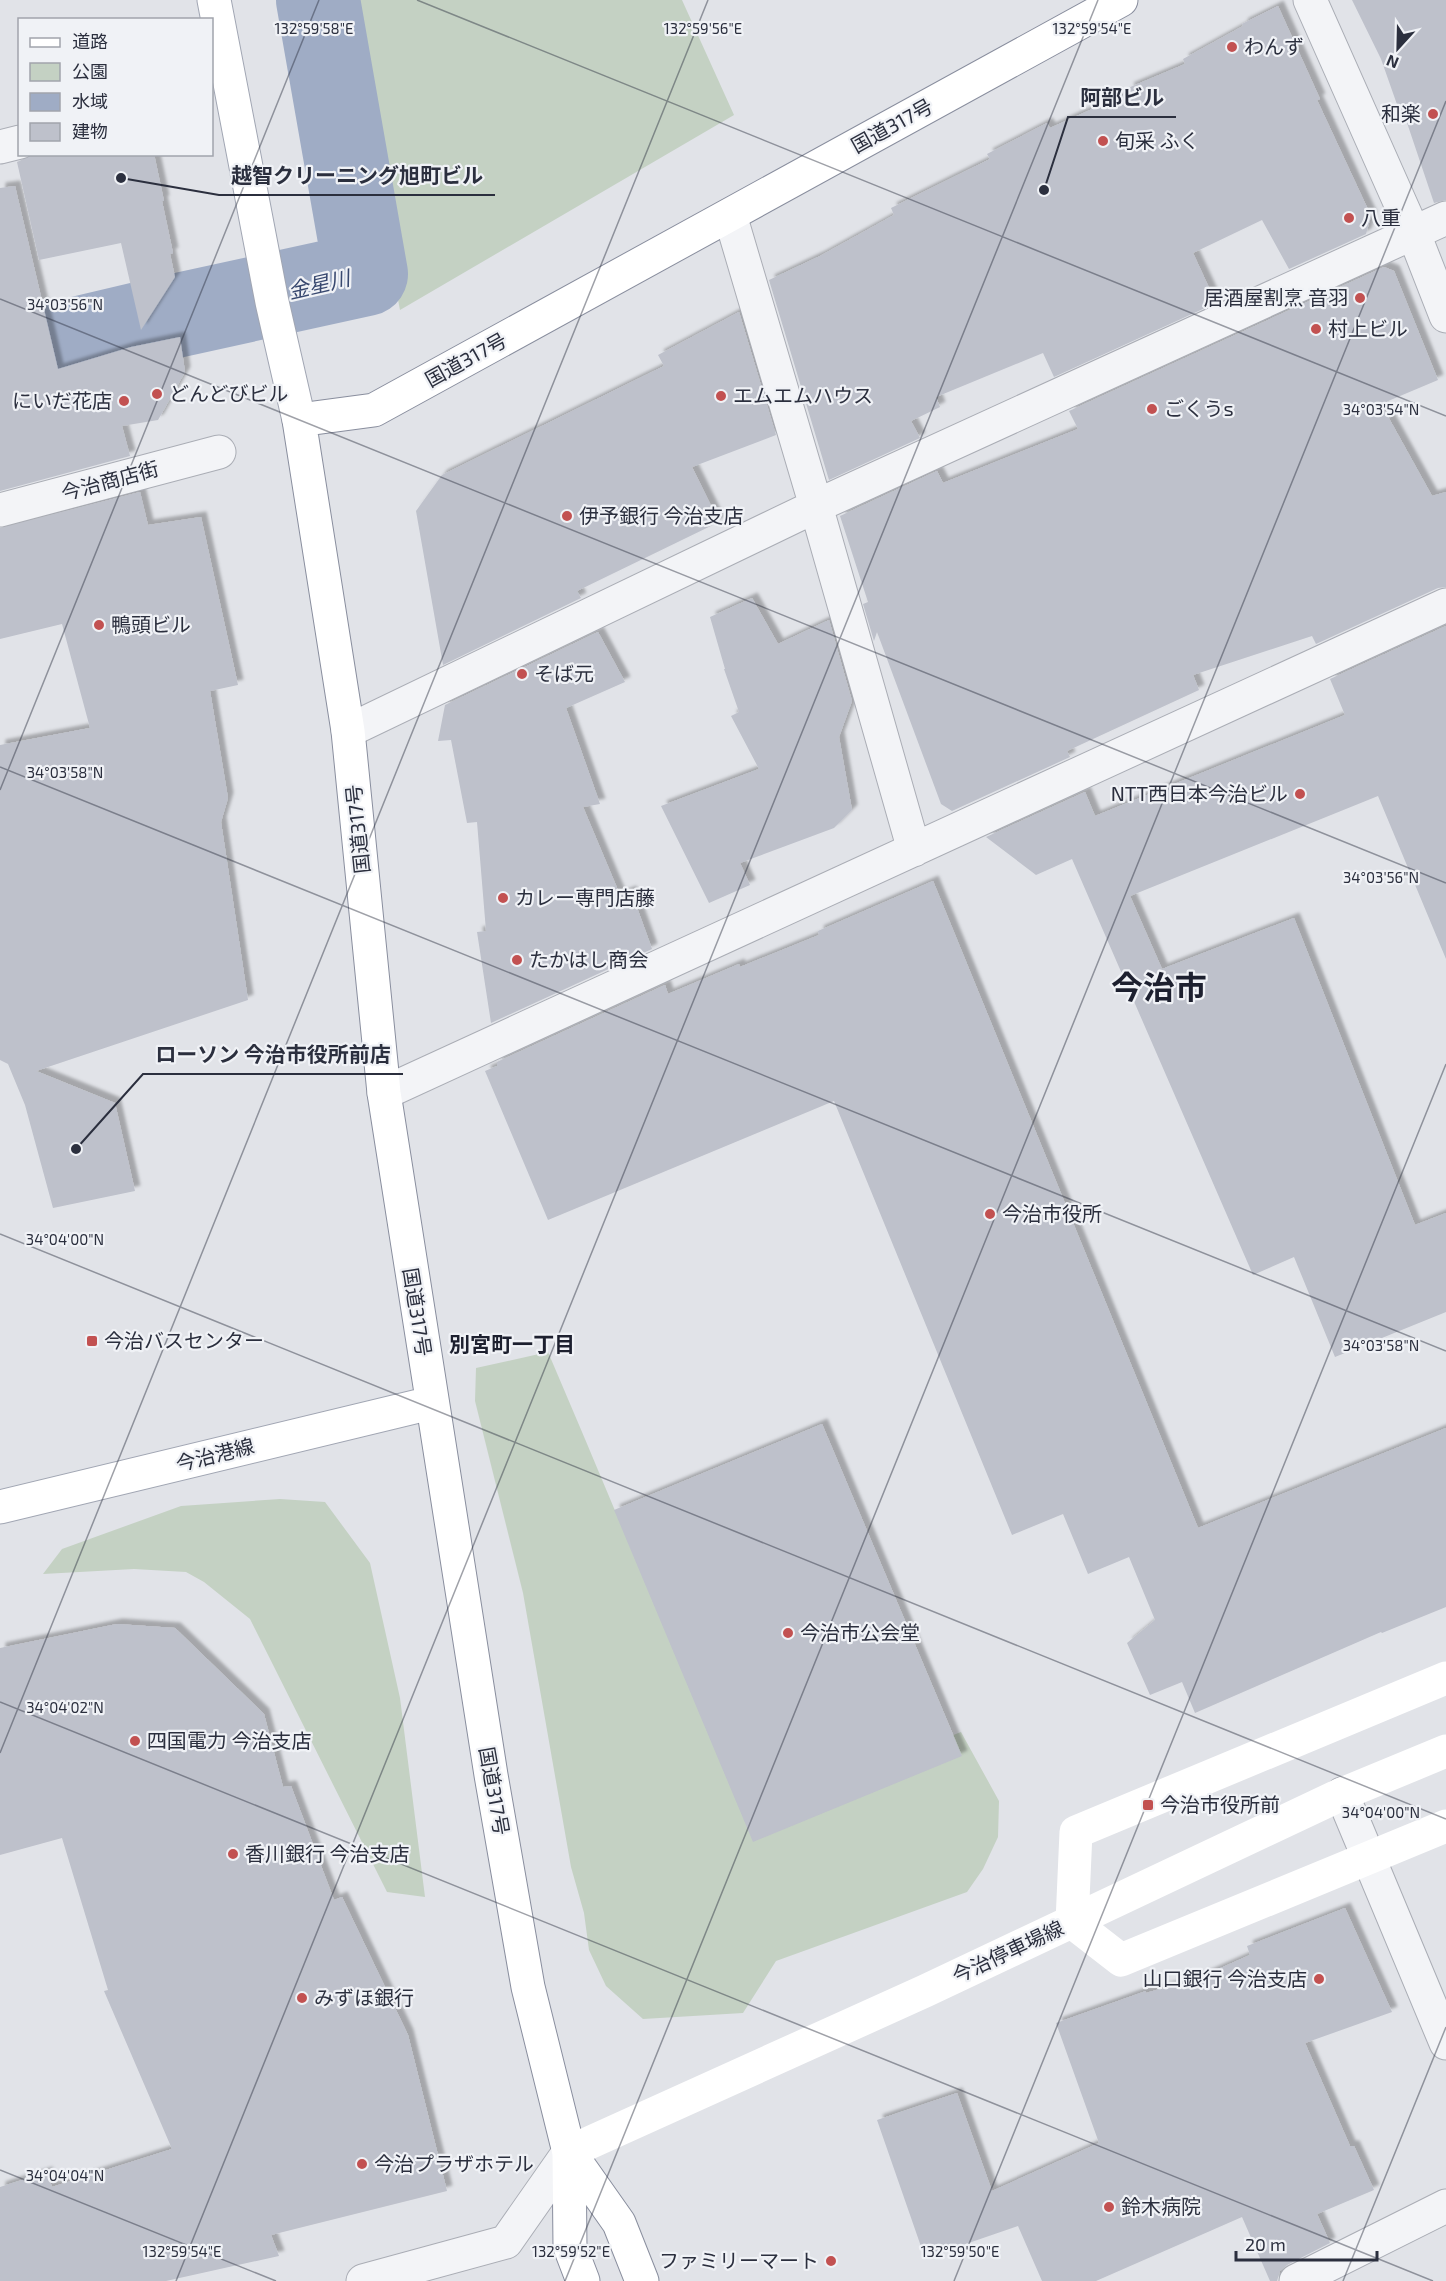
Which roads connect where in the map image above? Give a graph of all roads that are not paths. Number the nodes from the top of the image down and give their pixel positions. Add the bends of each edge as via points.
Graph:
1 (214, 0) edge
2 (1120, 0) edge
3 (1310, 0) edge
4 (221, 92) edge
5 (18, 142) edge
6 (0, 147) edge
7 (730, 215) junction
8 (1446, 218) edge
9 (1414, 234) junction
10 (1446, 316) edge
11 (299, 420) junction
12 (219, 452) dead end
13 (816, 506) junction
14 (0, 510) edge
15 (1446, 605) edge
16 (348, 730) junction
17 (914, 850) junction
18 (384, 1093) junction
19 (431, 1403) junction
20 (0, 1507) edge
21 (1446, 1678) edge
22 (1446, 1751) edge
23 (1342, 1794) junction
24 (1446, 1826) edge
25 (1370, 1856) junction
26 (1072, 1922) junction
27 (1446, 2043) edge
28 (569, 2152) junction
29 (1446, 2206) edge
30 (363, 2281) edge
31 (583, 2281) edge
32 (642, 2281) edge
33 (1296, 2281) edge

1 - 4 main road
2 - 7 main road, 国道317号
3 - 9 street
4 - 11 main road
5 - 6 street
7 - 11 main road, 国道317号 via 374,410
7 - 13 street
8 - 9 street
9 - 10 street
9 - 13 street
11 - 16 main road, 国道317号
12 - 14 street, 今治商店街
13 - 16 street
13 - 17 street
15 - 17 street
16 - 18 main road, 国道317号
17 - 18 street
18 - 19 main road, 国道317号
19 - 20 main road, 今治港線
19 - 28 main road, 国道317号 via 528,1987
21 - 26 main road via 1076,1832
22 - 23 main road, 今治停車場線
23 - 25 street
23 - 26 main road, 今治停車場線
24 - 25 main road
25 - 26 main road via 1121,1960
25 - 27 street
26 - 28 main road, 今治停車場線
28 - 30 street via 506,2242
28 - 31 main road, 国道317号 via 570,2247
28 - 32 main road, 国道317号 via 619,2223
29 - 33 street

